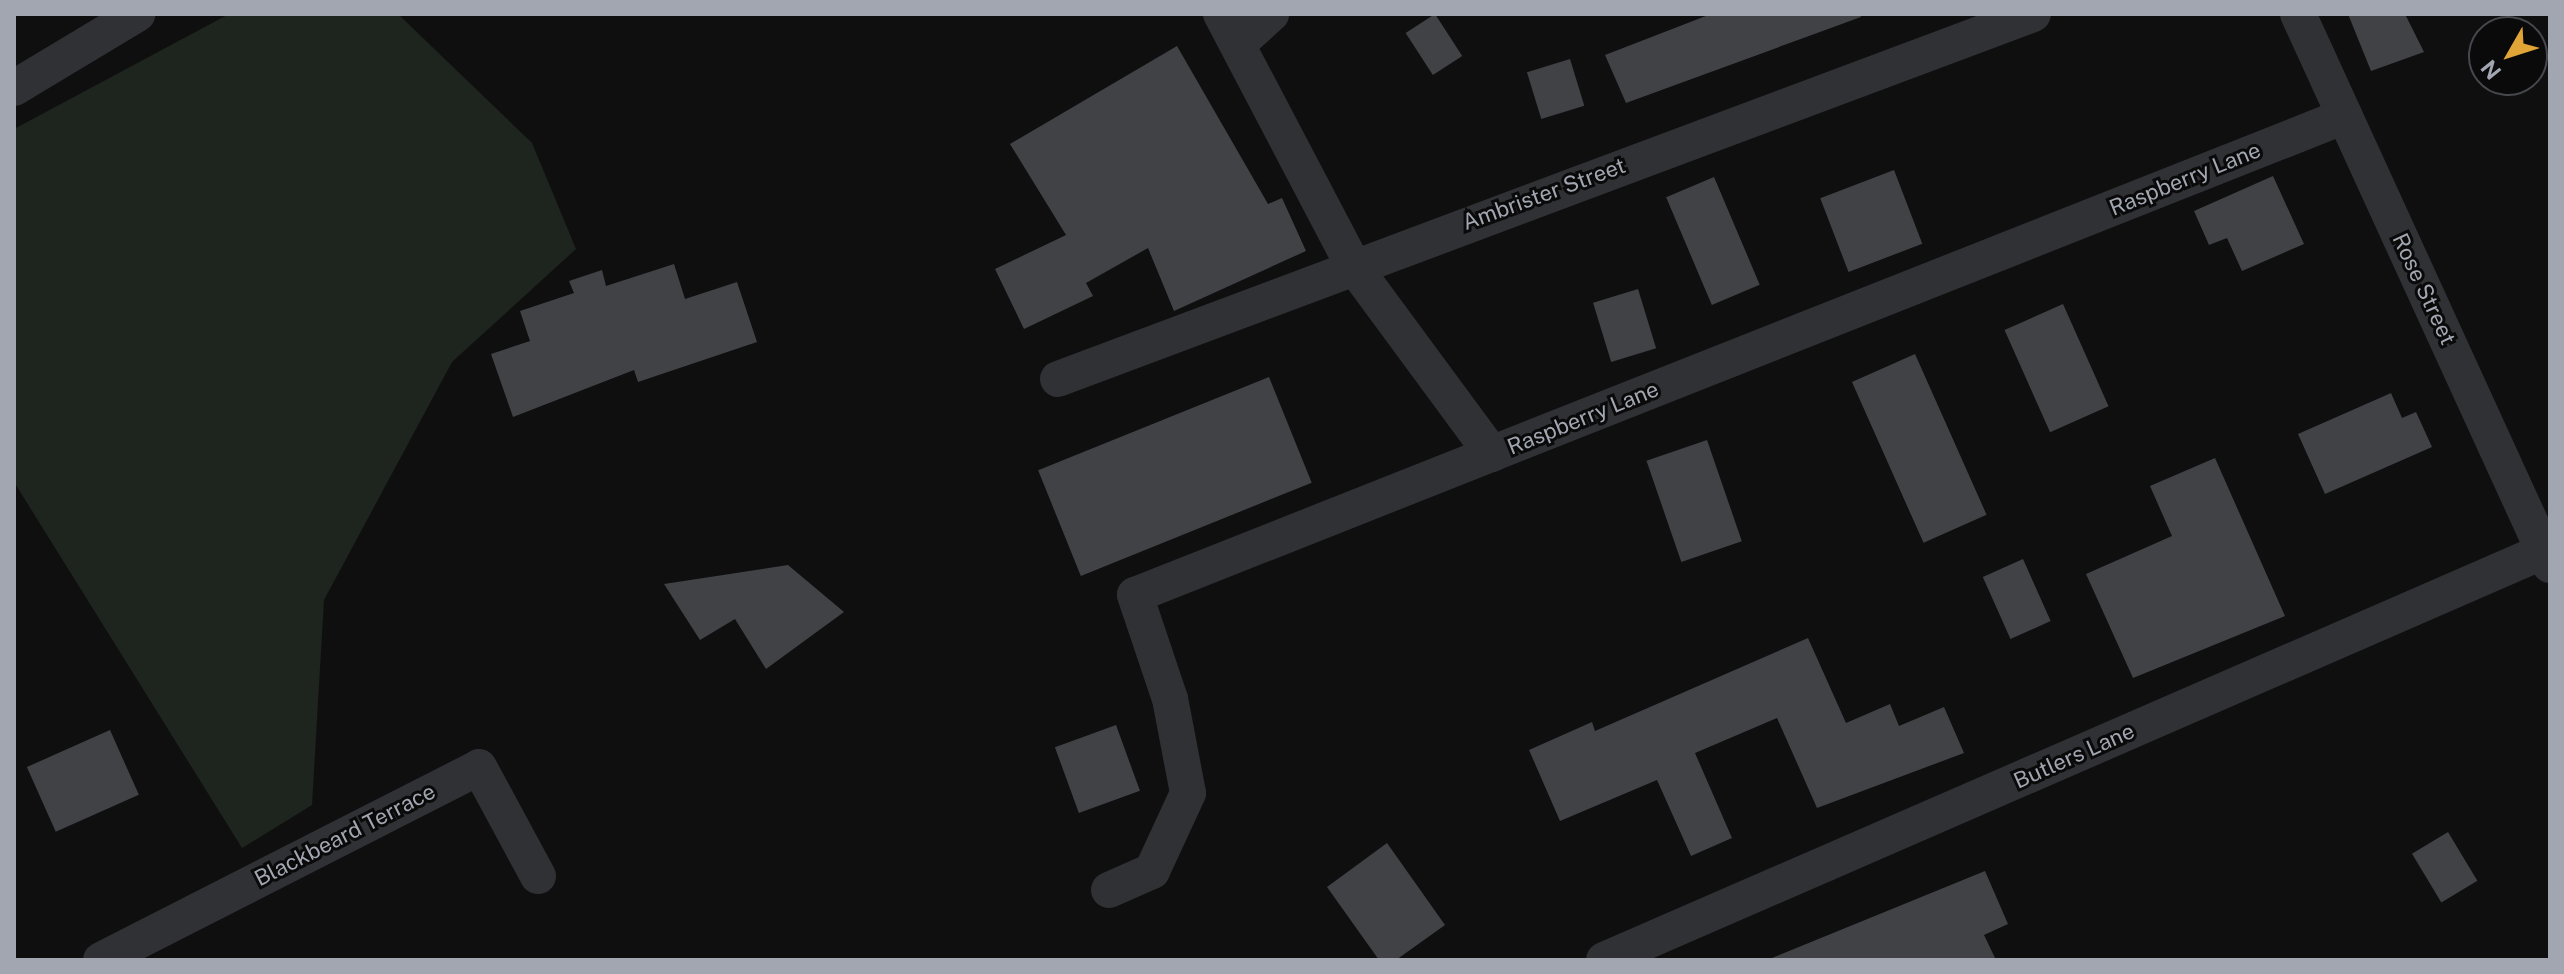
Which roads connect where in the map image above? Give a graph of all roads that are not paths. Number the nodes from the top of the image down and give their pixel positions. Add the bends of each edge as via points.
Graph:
1 (137, 14) edge
2 (1271, 14) edge
3 (2033, 14) edge
4 (2298, 14) edge
5 (1230, 29) edge
6 (14, 88) edge
7 (2345, 116) junction
8 (1352, 264) junction
9 (1058, 379) dead end
10 (1492, 454) junction
11 (2547, 558) edge
12 (538, 876) dead end
13 (1109, 890) dead end
14 (101, 960) edge
15 (1604, 960) edge

1 - 6 street
2 - 5 street
3 - 8 street, Ambrister Street
4 - 7 street, Rose Street
5 - 8 street
7 - 10 street, Raspberry Lane
7 - 11 street, Rose Street
8 - 9 street, Ambrister Street
8 - 10 street
10 - 13 street, Raspberry Lane via 1135,595 1170,699 1188,793 1152,871
11 - 15 street, Butlers Lane
12 - 14 street, Blackbeard Terrace via 479,767

